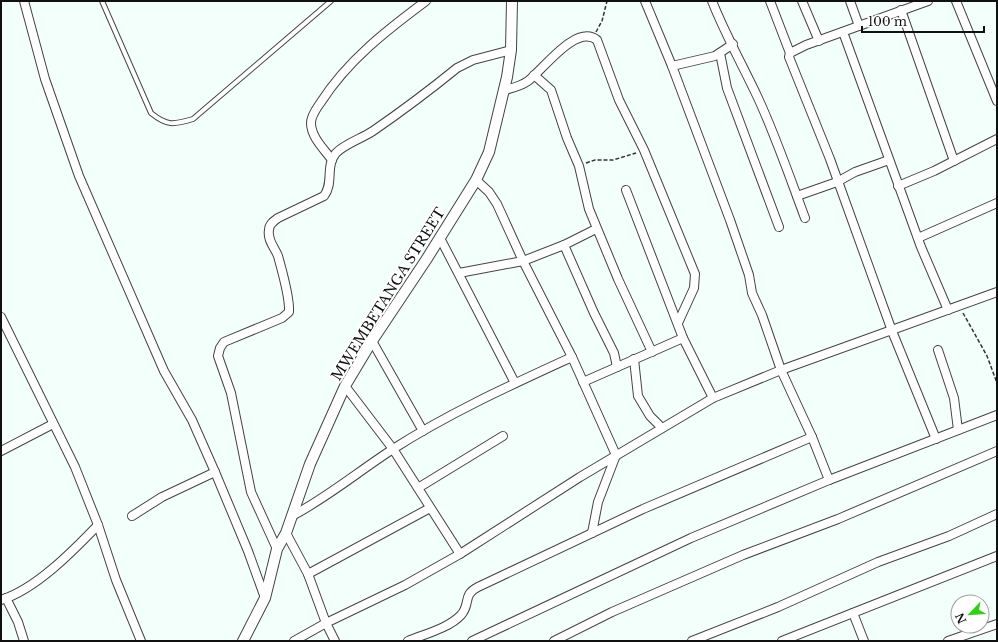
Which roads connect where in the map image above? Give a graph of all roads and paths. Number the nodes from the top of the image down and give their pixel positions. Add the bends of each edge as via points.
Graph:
1 (24, 1) edge
2 (102, 1) edge
3 (331, 1) edge
4 (426, 1) edge
5 (512, 1) edge
6 (607, 1) edge
7 (644, 1) edge
8 (712, 1) edge
9 (770, 1) edge
10 (802, 1) edge
11 (850, 1) edge
12 (928, 1) edge
13 (956, 1) edge
14 (901, 10) junction
15 (859, 26) junction
16 (843, 32) junction
17 (593, 37) junction
18 (819, 41) junction
19 (733, 44) junction
20 (511, 50) junction
21 (720, 53) junction
22 (790, 53) junction
23 (672, 66) junction
24 (534, 75) junction
25 (505, 90) junction
26 (997, 101) edge
27 (997, 140) edge
28 (644, 150) junction
29 (332, 160) junction
30 (889, 160) junction
31 (954, 161) junction
32 (579, 166) junction
33 (476, 180) junction
34 (837, 182) junction
35 (898, 186) junction
36 (626, 190) dead end
37 (797, 196) junction
38 (997, 202) edge
39 (805, 218) dead end
40 (779, 227) dead end
41 (596, 228) junction
42 (440, 238) junction
43 (918, 238) junction
44 (564, 245) junction
45 (523, 261) junction
46 (459, 273) junction
47 (997, 292) edge
48 (957, 307) junction
49 (948, 310) junction
50 (1, 317) edge
51 (678, 323) junction
52 (892, 331) junction
53 (683, 338) junction
54 (372, 341) junction
55 (938, 350) dead end
56 (652, 352) junction
57 (572, 357) junction
58 (634, 359) junction
59 (617, 367) junction
60 (780, 370) junction
61 (583, 382) junction
62 (997, 382) edge
63 (514, 383) junction
64 (345, 386) junction
65 (713, 398) junction
66 (997, 415) edge
67 (52, 424) junction
68 (662, 428) junction
69 (958, 430) junction
70 (423, 431) junction
71 (503, 436) dead end
72 (812, 437) junction
73 (936, 439) junction
74 (393, 449) junction
75 (1, 451) edge
76 (997, 451) edge
77 (616, 455) junction
78 (215, 472) junction
79 (829, 480) junction
80 (418, 488) junction
81 (430, 508) junction
82 (997, 514) edge
83 (132, 516) dead end
84 (292, 516) junction
85 (98, 525) junction
86 (286, 532) junction
87 (592, 533) junction
88 (277, 549) junction
89 (460, 554) junction
90 (997, 556) edge
91 (308, 574) junction
92 (265, 598) junction
93 (3, 599) edge
94 (853, 612) junction
95 (326, 622) junction
96 (997, 624) edge
97 (138, 640) edge
98 (24, 641) edge
99 (243, 641) edge
100 (294, 641) edge
101 (335, 641) edge
102 (408, 641) edge
103 (472, 641) edge
104 (554, 641) edge
105 (692, 641) edge
106 (782, 641) edge
107 (864, 641) edge
108 (948, 641) edge

1 - 78 street via 45,79 79,176 164,371 192,420
2 - 3 lane via 151,113 162,122 175,124 193,118
4 - 29 street via 382,34 352,63 327,92 313,114 312,129
5 - 20 street, MWEMBETANGA STREET
6 - 17 path via 602,21
7 - 23 street
8 - 19 street
9 - 22 street
10 - 18 street
11 - 15 street
12 - 14 street
13 - 26 street
14 - 15 street
14 - 31 street
15 - 16 street
16 - 18 street
16 - 30 street
17 - 24 street via 586,36 566,45
17 - 28 street via 619,100
18 - 22 street
19 - 21 street
19 - 37 street via 759,100
20 - 25 street, MWEMBETANGA STREET
20 - 29 street via 473,60 457,68 372,132 347,145
21 - 23 street
21 - 40 street via 727,88
22 - 34 street via 790,61
23 - 60 street via 730,220 749,275 752,293
24 - 25 street via 519,86
24 - 32 street via 551,90
25 - 33 street, MWEMBETANGA STREET via 489,152
27 - 31 street
28 - 32 path via 613,160 595,160
28 - 51 street via 695,274 694,288
29 - 88 street via 329,167 328,190 324,196 278,218 269,228 268,234 290,304 289,312 282,318 224,342 218,356 231,393 250,492
30 - 34 street via 855,172
30 - 35 street
31 - 35 street
32 - 41 street
33 - 42 street, MWEMBETANGA STREET
33 - 45 street via 497,204
34 - 37 street
34 - 52 street
35 - 43 street
36 - 51 street
37 - 39 street
38 - 43 street
41 - 44 street
41 - 56 street
42 - 46 street
42 - 54 street, MWEMBETANGA STREET
43 - 49 street
44 - 45 street
44 - 59 street via 614,353
45 - 46 street
45 - 57 street
46 - 63 street
47 - 48 street
48 - 49 street
48 - 62 path via 968,320
49 - 52 street
50 - 67 street
51 - 53 street
52 - 60 street
52 - 73 street
53 - 56 street
53 - 65 street
54 - 64 street, MWEMBETANGA STREET
54 - 70 street
55 - 69 street via 954,398
56 - 58 street
57 - 61 street
57 - 63 street
58 - 59 street
58 - 68 street via 638,396 650,416
59 - 61 street
60 - 65 street
60 - 72 street
61 - 77 street
63 - 70 street
64 - 74 street
64 - 84 street, MWEMBETANGA STREET via 310,464
65 - 68 street
66 - 69 street
67 - 75 street
67 - 85 street via 75,467
68 - 77 street
69 - 73 street
70 - 74 street
71 - 80 street
72 - 79 street
72 - 87 street
73 - 79 street
74 - 80 street
74 - 84 street via 318,503
76 - 104 street via 838,519 743,555 612,612
77 - 87 street via 598,502
77 - 89 street
78 - 83 street via 162,497
78 - 92 street
79 - 103 street via 680,543
80 - 81 street
81 - 89 street
81 - 91 street
82 - 105 street
84 - 86 street, MWEMBETANGA STREET
85 - 93 street via 68,557 29,585
85 - 97 street
86 - 88 street, MWEMBETANGA STREET
86 - 91 street
87 - 102 street via 470,591 461,615
88 - 92 street, MWEMBETANGA STREET
89 - 95 street
90 - 94 street
91 - 95 street
92 - 99 street, MWEMBETANGA STREET
93 - 98 street via 18,622
94 - 106 street
94 - 107 street
95 - 100 street
95 - 101 street
96 - 108 street

